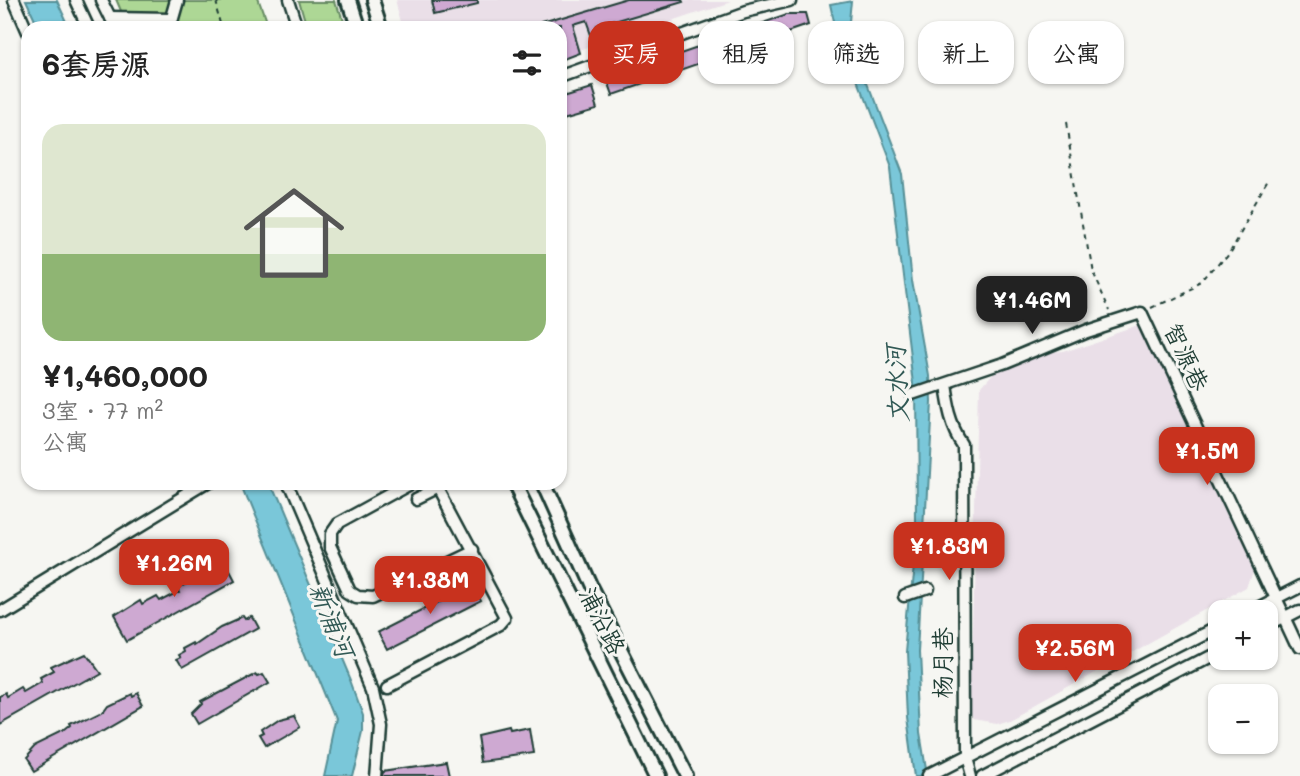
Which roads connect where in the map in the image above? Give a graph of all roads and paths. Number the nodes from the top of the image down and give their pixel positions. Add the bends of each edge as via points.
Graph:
1 (14, 0) edge
2 (76, 0) edge
3 (101, 0) edge
4 (177, 0) edge
5 (216, 0) edge
6 (288, 0) edge
7 (348, 0) edge
8 (373, 0) edge
9 (792, 0) edge
10 (110, 18) junction
11 (23, 21) edge
12 (86, 21) edge
13 (111, 21) edge
14 (146, 21) edge
15 (171, 21) edge
16 (222, 21) edge
17 (295, 21) edge
18 (355, 21) edge
19 (379, 21) edge
20 (567, 74) edge
21 (1066, 124) dead end
22 (1269, 182) dead end
23 (1142, 312) junction
24 (1114, 321) junction
25 (940, 387) junction
26 (913, 395) dead end
27 (197, 490) edge
28 (289, 490) edge
29 (399, 490) edge
30 (430, 490) edge
31 (440, 490) edge
32 (515, 490) edge
33 (545, 490) edge
34 (416, 499) dead end
35 (472, 549) junction
36 (1300, 586) edge
37 (925, 591) dead end
38 (905, 598) dead end
39 (1276, 598) junction
40 (1272, 600) edge
41 (0, 610) edge
42 (1300, 610) edge
43 (1285, 618) junction
44 (1278, 622) edge
45 (1208, 633) edge
46 (1300, 649) edge
47 (1208, 658) edge
48 (387, 685) dead end
49 (965, 758) junction
50 (377, 776) edge
51 (656, 776) edge
52 (685, 776) edge
53 (929, 776) edge
54 (970, 776) edge
55 (982, 776) edge

1 - 11 street
2 - 12 street
3 - 10 street
4 - 15 street
5 - 16 path
6 - 17 street
7 - 18 main road
8 - 19 main road
9 - 20 street via 743,11
10 - 13 street
10 - 14 street
21 - 24 path via 1091,270
22 - 23 path via 1229,250 1202,283
23 - 24 street
23 - 39 street, 智源巷
24 - 25 street
25 - 26 street
25 - 49 street, 杨月巷 via 964,445
27 - 41 street
28 - 50 street via 373,687 381,724
29 - 35 street via 337,524 330,534 330,547 350,590 373,596
30 - 34 street
31 - 35 street
32 - 51 main road, 浦沿路
33 - 52 main road, 浦沿路 via 590,590
35 - 48 street via 506,618 502,625
36 - 39 street
37 - 38 street
39 - 40 street
39 - 43 street, 智源巷
42 - 43 street
43 - 44 street
43 - 46 street, 智源巷
45 - 49 street
47 - 55 street
49 - 53 street
49 - 54 street, 杨月巷

